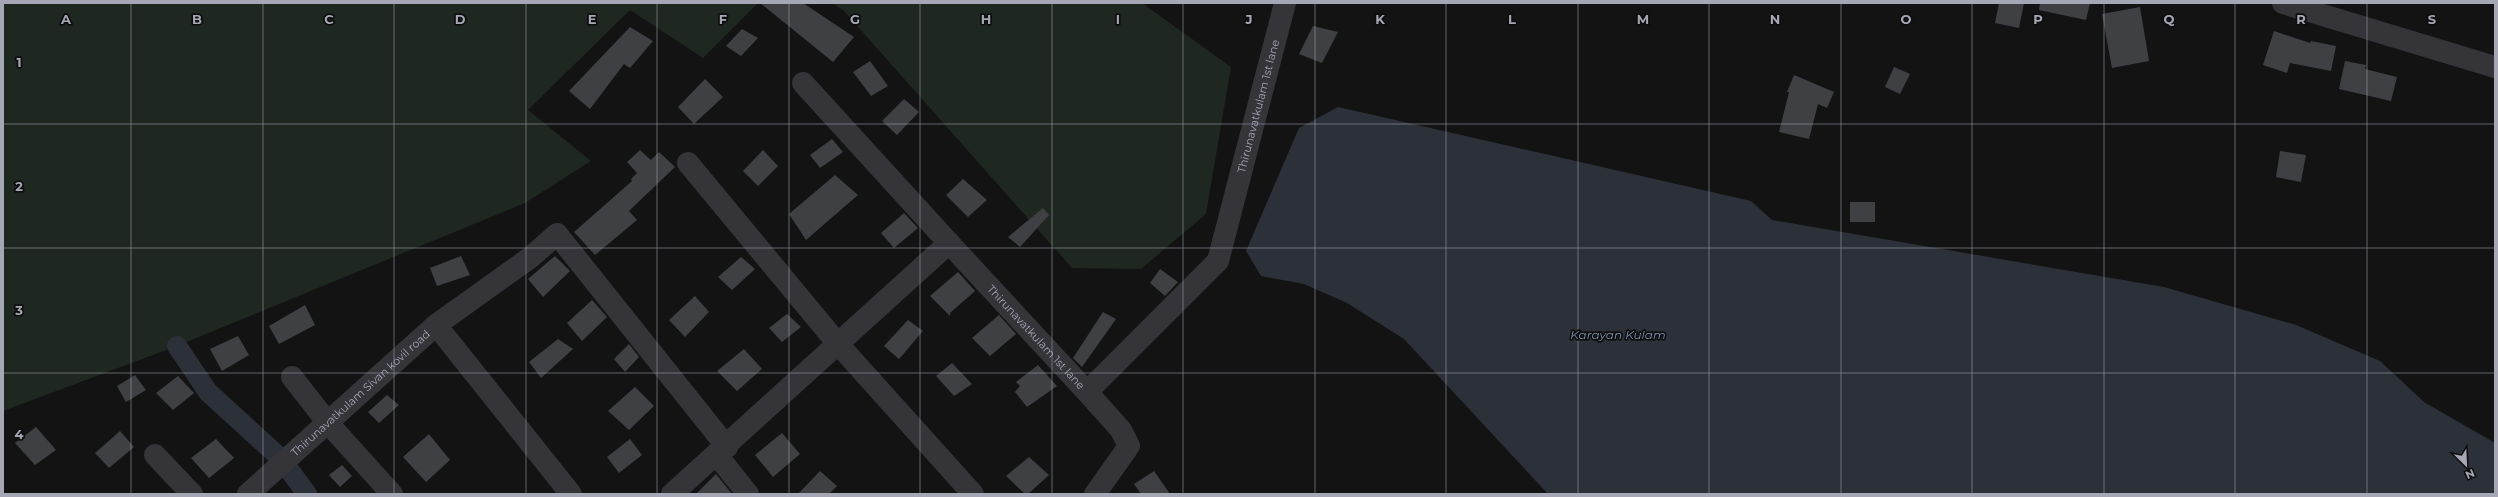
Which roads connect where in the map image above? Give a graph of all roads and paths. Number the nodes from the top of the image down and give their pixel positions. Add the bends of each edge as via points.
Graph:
1 (1285, 3) edge
2 (2283, 3) edge
3 (2494, 63) edge
4 (803, 83) dead end
5 (688, 163) dead end
6 (949, 242) junction
7 (436, 325) junction
8 (838, 344) junction
9 (292, 377) dead end
10 (1087, 392) junction
11 (328, 423) junction
12 (722, 451) junction
13 (155, 456) dead end
14 (192, 494) edge
15 (248, 494) edge
16 (392, 494) edge
17 (572, 494) edge
18 (672, 494) edge
19 (748, 494) edge
20 (973, 494) edge
21 (1096, 494) edge

1 - 10 street, Thirunavatkulam 1st lane via 1218,261
2 - 3 street
4 - 6 street, Thirunavatkulam 1st lane
5 - 8 street
6 - 8 street
6 - 10 street, Thirunavatkulam 1st lane
7 - 11 street, Thirunavatkulam Sivan kovil road
7 - 12 street via 531,257 557,234
7 - 17 street, Thirunavatkulam Sivan kovil road
8 - 12 street
8 - 20 street
9 - 11 street
10 - 21 street via 1121,430 1129,446
11 - 15 street, Thirunavatkulam Sivan kovil road
11 - 16 street
12 - 18 street
12 - 19 street
13 - 14 street

